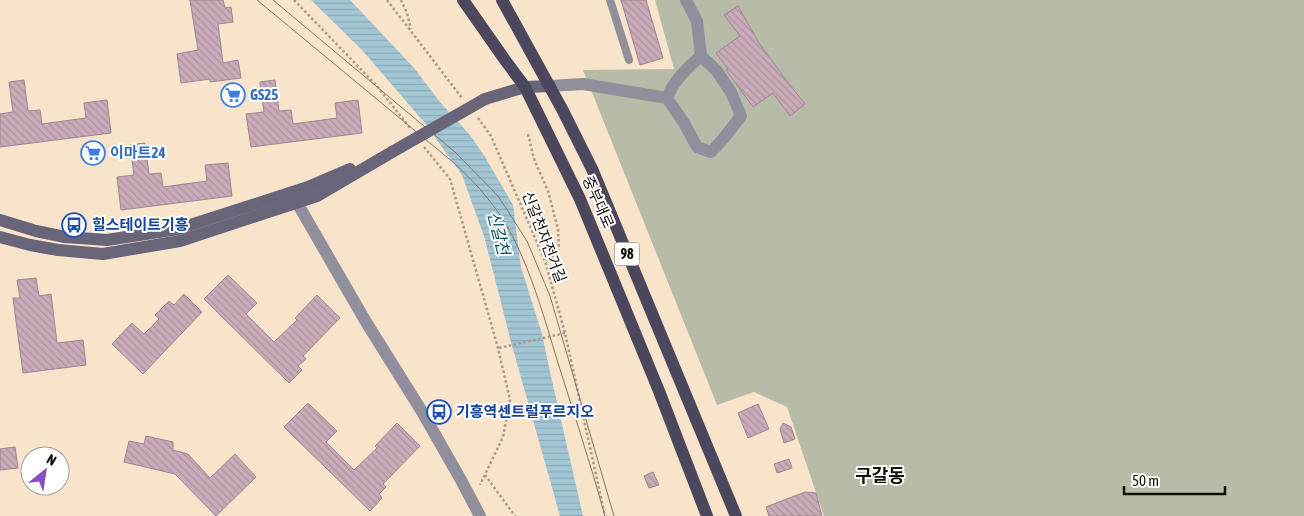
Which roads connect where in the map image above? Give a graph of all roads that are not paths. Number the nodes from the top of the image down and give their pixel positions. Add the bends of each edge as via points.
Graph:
1 (463, 0) edge
2 (502, 0) edge
3 (610, 0) edge
4 (686, 0) edge
5 (701, 56) junction
6 (629, 60) dead end
7 (525, 86) junction
8 (550, 86) junction
9 (667, 98) junction
10 (294, 198) junction
11 (0, 220) edge
12 (0, 237) edge
13 (480, 516) edge
14 (707, 516) edge
15 (736, 516) edge

1 - 7 main road, 중부대로 / 98
2 - 8 main road, 중부대로 / 98
3 - 6 lane
4 - 5 street via 697,21
5 - 9 street via 686,69
5 - 9 street via 716,70 731,92 741,116 724,139 711,152 697,147
7 - 8 street
7 - 10 street, bridge via 485,99 317,196
7 - 14 main road, 중부대로 / 98 via 580,199
8 - 9 street via 583,84
8 - 15 main road, 중부대로 / 98 via 593,171
10 - 11 street via 178,229 107,240 65,237
10 - 12 street via 180,241 103,254 58,250
10 - 13 street via 421,410

